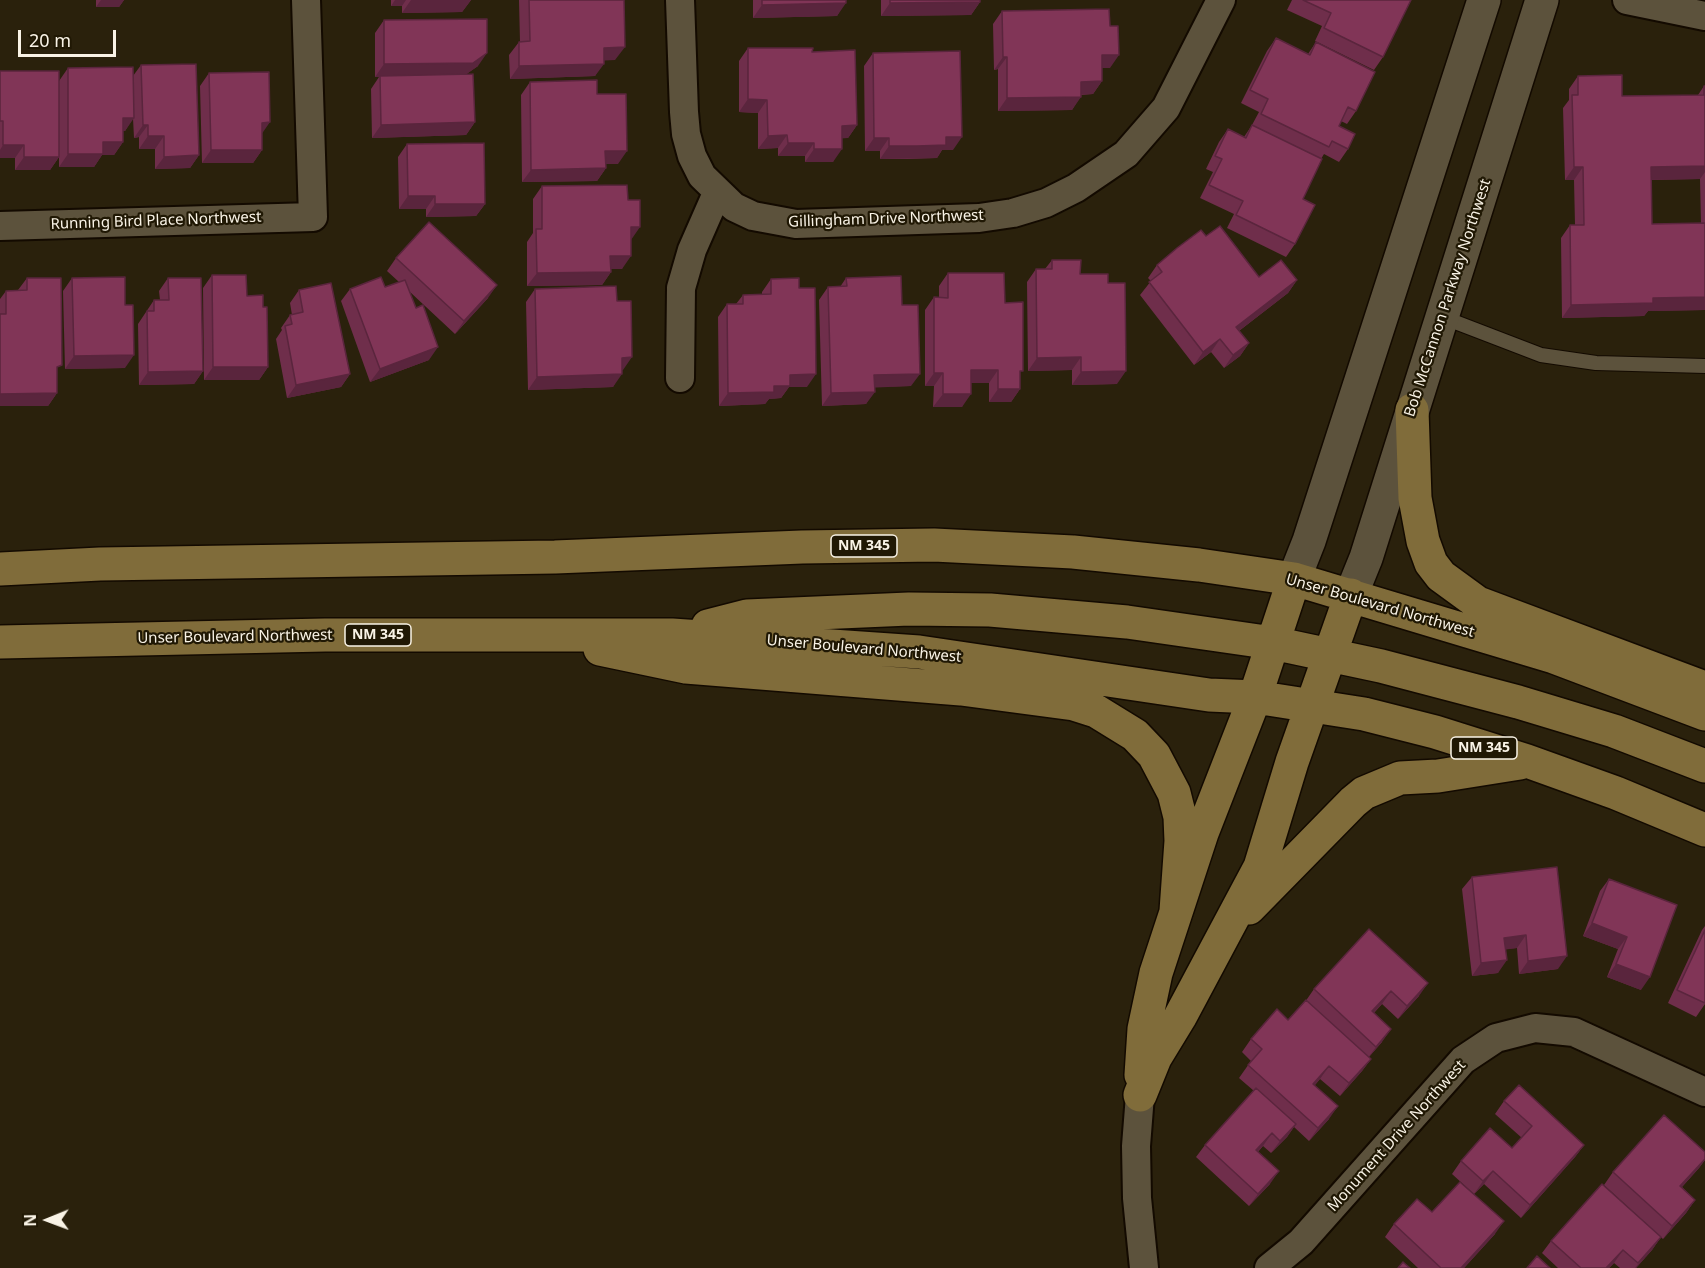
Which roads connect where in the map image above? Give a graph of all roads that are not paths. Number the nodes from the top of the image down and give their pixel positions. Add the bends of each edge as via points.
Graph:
1 (306, 0) edge
2 (680, 0) edge
3 (1221, 0) edge
4 (1484, 0) edge
5 (1542, 0) edge
6 (1627, 0) edge
7 (1705, 16) edge
8 (717, 193) junction
9 (0, 226) edge
10 (1442, 317) junction
11 (1705, 366) edge
12 (680, 378) dead end
13 (1412, 410) junction
14 (0, 569) edge
15 (1294, 579) junction
16 (1351, 595) junction
17 (672, 634) junction
18 (543, 636) junction
19 (0, 642) edge
20 (1273, 643) junction
21 (1329, 654) junction
22 (1705, 688) edge
23 (1255, 697) junction
24 (1311, 707) junction
25 (1705, 714) edge
26 (1527, 762) junction
27 (1705, 766) edge
28 (1705, 830) edge
29 (1176, 911) junction
30 (1227, 931) junction
31 (1705, 1092) edge
32 (1140, 1095) junction
33 (1144, 1268) edge
34 (1269, 1268) edge

1 - 9 street, Running Bird Place Northwest via 313,217
2 - 8 street, Gillingham Drive Northwest via 686,134 702,176
3 - 8 street, Gillingham Drive Northwest via 1167,108 1126,154 1091,179 1046,202 1013,213 945,220 774,222 734,207
4 - 15 street
5 - 10 street, Bob McCannon Parkway Northwest
6 - 7 street
8 - 12 street via 692,250 681,288
10 - 11 lane via 1541,355 1596,363
10 - 13 street, Bob McCannon Parkway Northwest
13 - 16 street, Bob McCannon Parkway Northwest
13 - 22 main road via 1415,498 1423,541 1441,576 1478,603
14 - 15 main road, Unser Boulevard Northwest / NM 345 via 934,545 1073,552
15 - 16 main road, Unser Boulevard Northwest / NM 345
15 - 20 main road
16 - 21 main road
16 - 25 main road, Unser Boulevard Northwest / NM 345 via 1554,657
17 - 18 main road, Unser Boulevard Northwest / NM 345
17 - 20 main road via 747,616 909,609 1070,616
17 - 23 main road, Unser Boulevard Northwest / NM 345 via 919,652 1209,695
18 - 19 main road, Unser Boulevard Northwest / NM 345 via 325,635
18 - 29 main road via 686,668 961,689 1074,704 1096,711 1116,721 1148,748 1174,793 1181,841
20 - 21 main road
20 - 23 main road
21 - 24 main road
21 - 27 main road via 1518,702 1614,731
23 - 24 main road, Unser Boulevard Northwest / NM 345
23 - 29 main road
24 - 26 main road, Unser Boulevard Northwest / NM 345 via 1374,716
24 - 30 main road via 1260,867
26 - 28 main road, Unser Boulevard Northwest / NM 345
26 - 30 main road via 1400,778 1364,794
29 - 32 main road via 1156,973 1144,1029
30 - 32 main road via 1155,1058
31 - 34 street, Monument Drive Northwest via 1574,1032 1535,1028 1496,1038 1463,1060 1301,1242
32 - 33 street via 1137,1198

